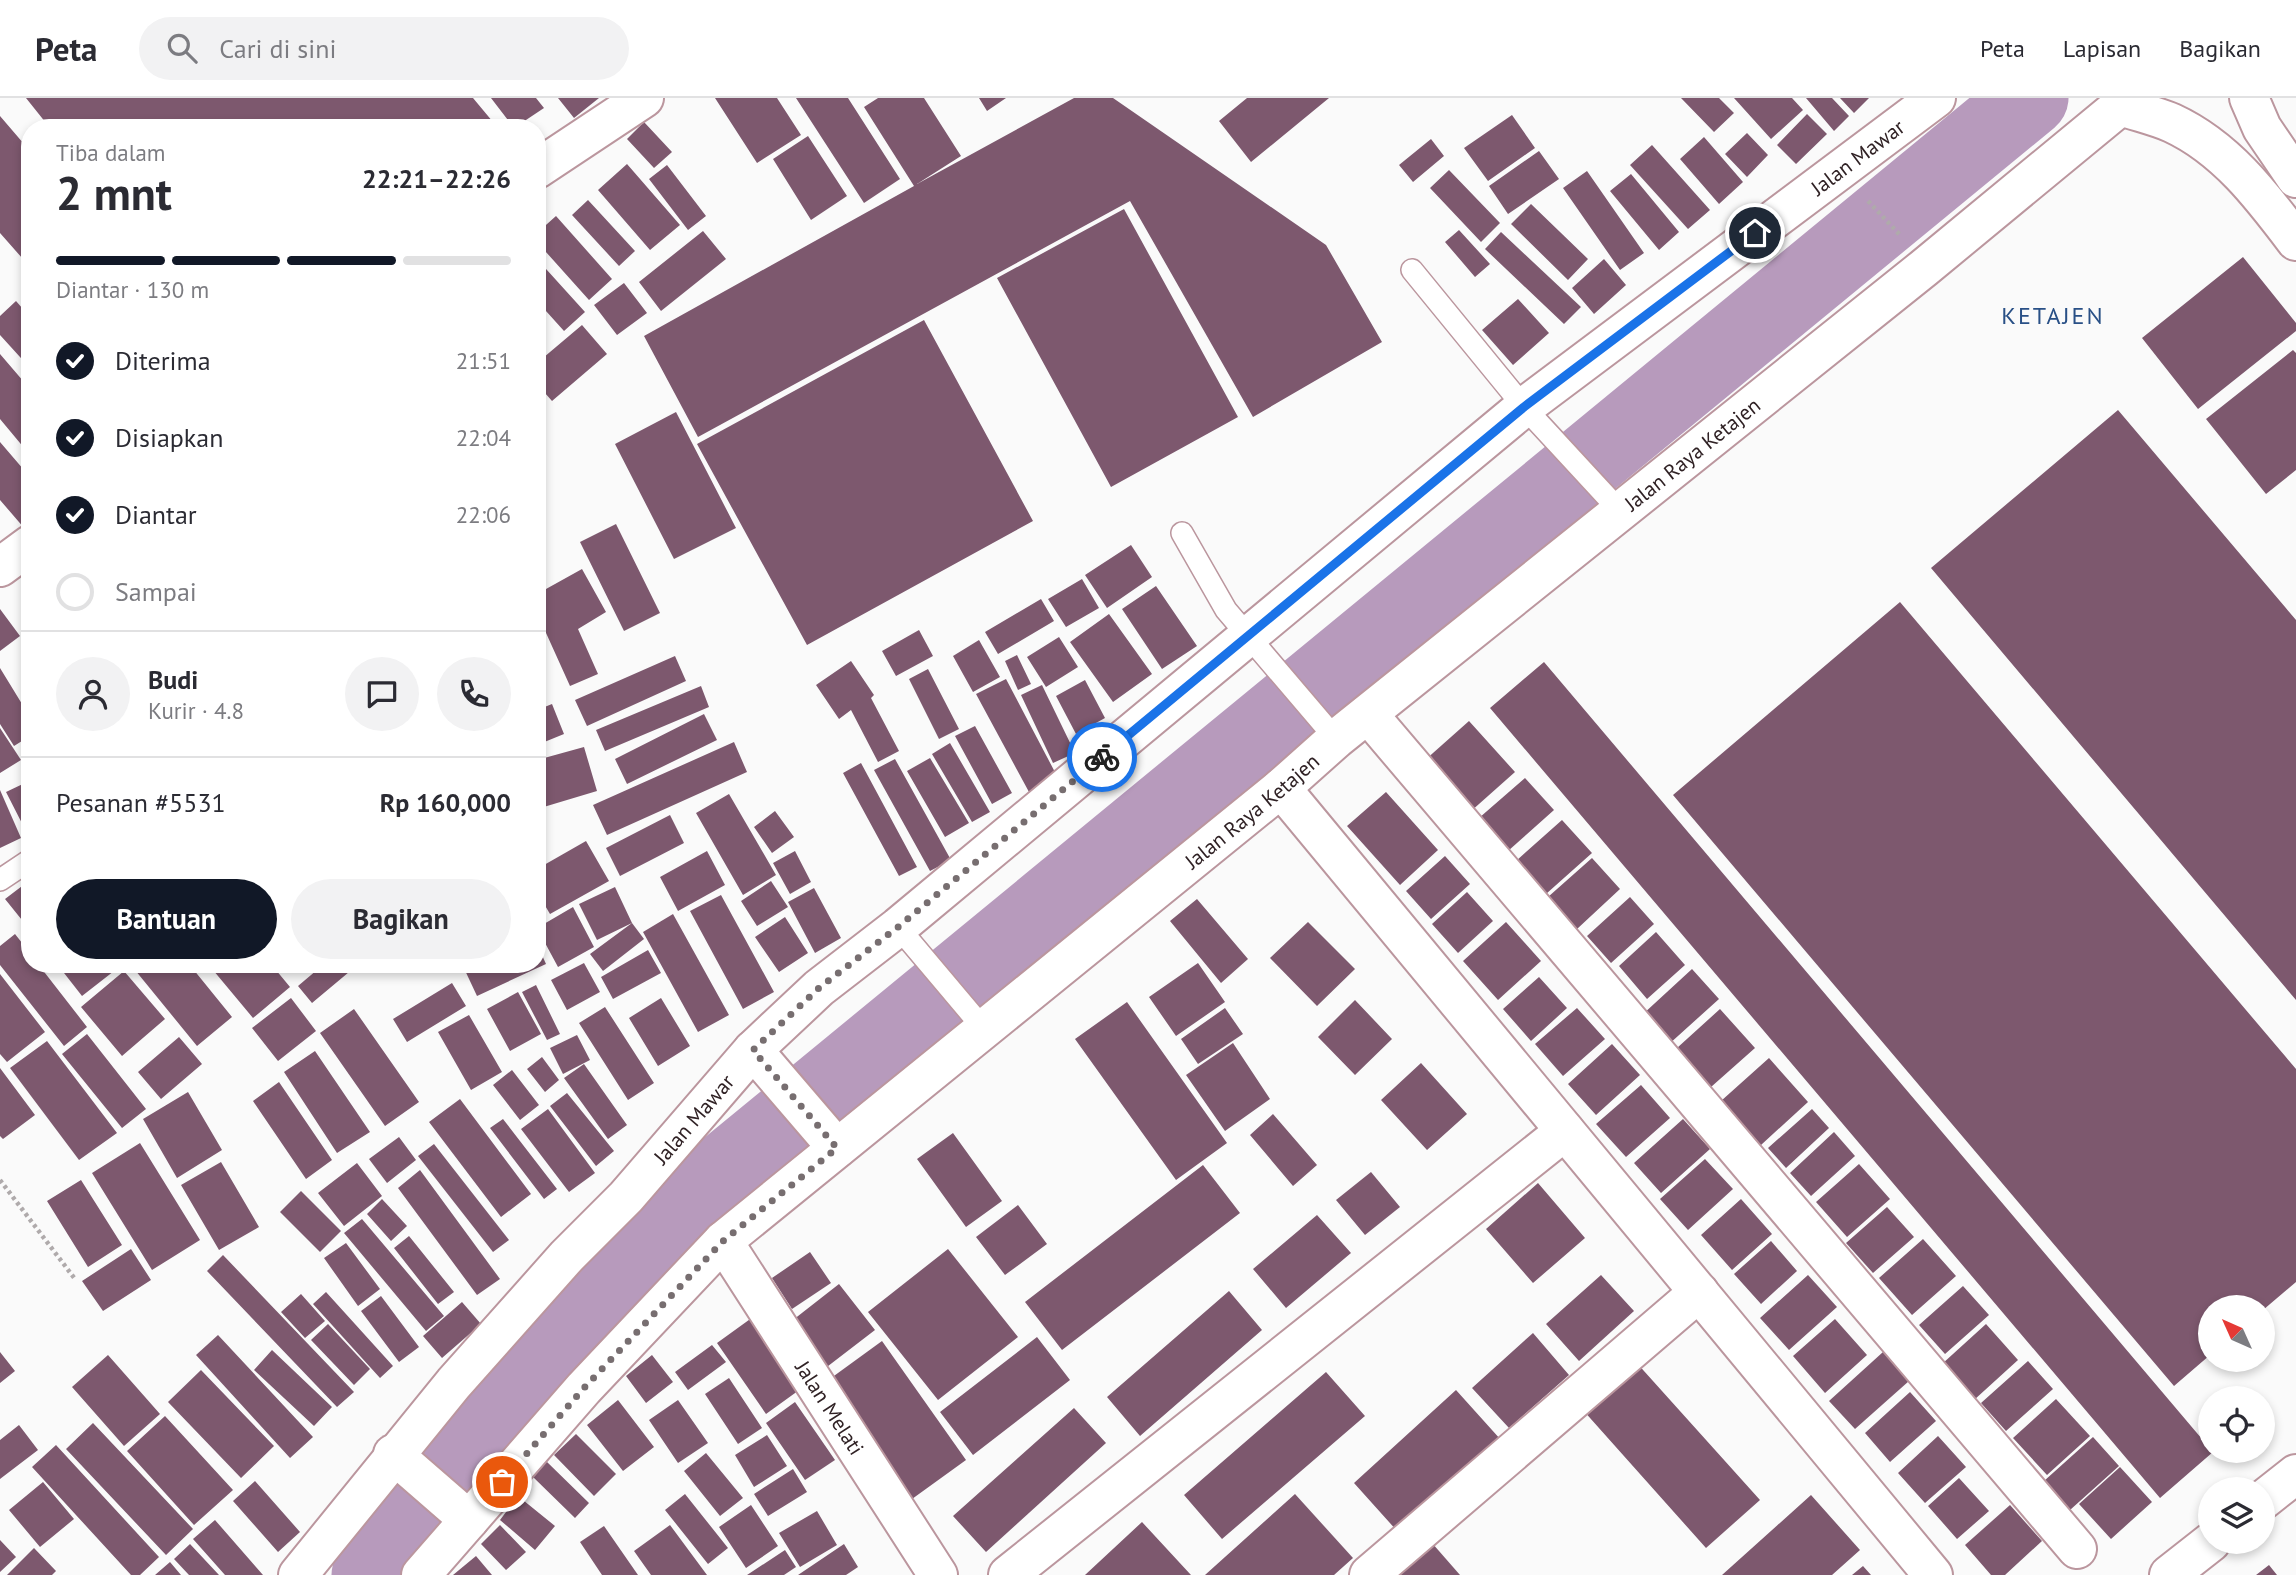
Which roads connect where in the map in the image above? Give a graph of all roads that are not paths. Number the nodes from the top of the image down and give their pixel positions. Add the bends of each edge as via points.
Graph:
1 (644, 98) edge
2 (1936, 98) edge
3 (2249, 98) edge
4 (2126, 102) edge
5 (546, 163) edge
6 (2288, 168) edge
7 (2250, 181) junction
8 (2296, 241) edge
9 (1412, 270) dead end
10 (1529, 412) junction
11 (1621, 512) junction
12 (1182, 533) dead end
13 (21, 552) edge
14 (0, 568) edge
15 (1250, 640) junction
16 (1368, 714) junction
17 (1336, 739) junction
18 (1281, 788) junction
19 (21, 866) edge
20 (0, 880) edge
21 (903, 933) junction
22 (973, 1017) junction
23 (759, 1056) junction
24 (1565, 1130) junction
25 (830, 1139) junction
26 (723, 1241) junction
27 (1699, 1292) junction
28 (397, 1457) junction
29 (2296, 1474) edge
30 (2275, 1491) edge
31 (458, 1510) junction
32 (2077, 1549) dead end
33 (2198, 1552) edge
34 (298, 1575) edge
35 (421, 1575) edge
36 (938, 1575) edge
37 (1008, 1575) edge
38 (1369, 1575) edge
39 (1933, 1575) edge
40 (2169, 1575) edge

1 - 5 street
2 - 10 street, Jalan Mawar
3 - 6 street
4 - 7 street via 2173,124
4 - 11 street, Jalan Raya Ketajen
6 - 7 street
7 - 8 street
9 - 10 lane
10 - 11 lane
10 - 15 street, Jalan Mawar
11 - 16 street, Jalan Raya Ketajen
12 - 15 lane via 1226,610
13 - 14 street
15 - 17 lane
15 - 21 street, Jalan Mawar
16 - 17 street, Jalan Raya Ketajen
16 - 32 street
17 - 18 street, Jalan Raya Ketajen
18 - 22 street, Jalan Raya Ketajen
18 - 24 street
19 - 20 lane
21 - 22 lane
21 - 23 street, Jalan Mawar via 819,988
22 - 25 street, Jalan Raya Ketajen
23 - 25 street
23 - 28 street, Jalan Mawar via 567,1256
24 - 27 street
24 - 37 street
25 - 26 street, Jalan Raya Ketajen
26 - 31 street, Jalan Raya Ketajen via 584,1388
26 - 36 street, Jalan Melati
27 - 38 street
27 - 39 street
28 - 31 street
28 - 34 street, Jalan Mawar
29 - 30 street
31 - 35 street, Jalan Raya Ketajen
33 - 40 street

